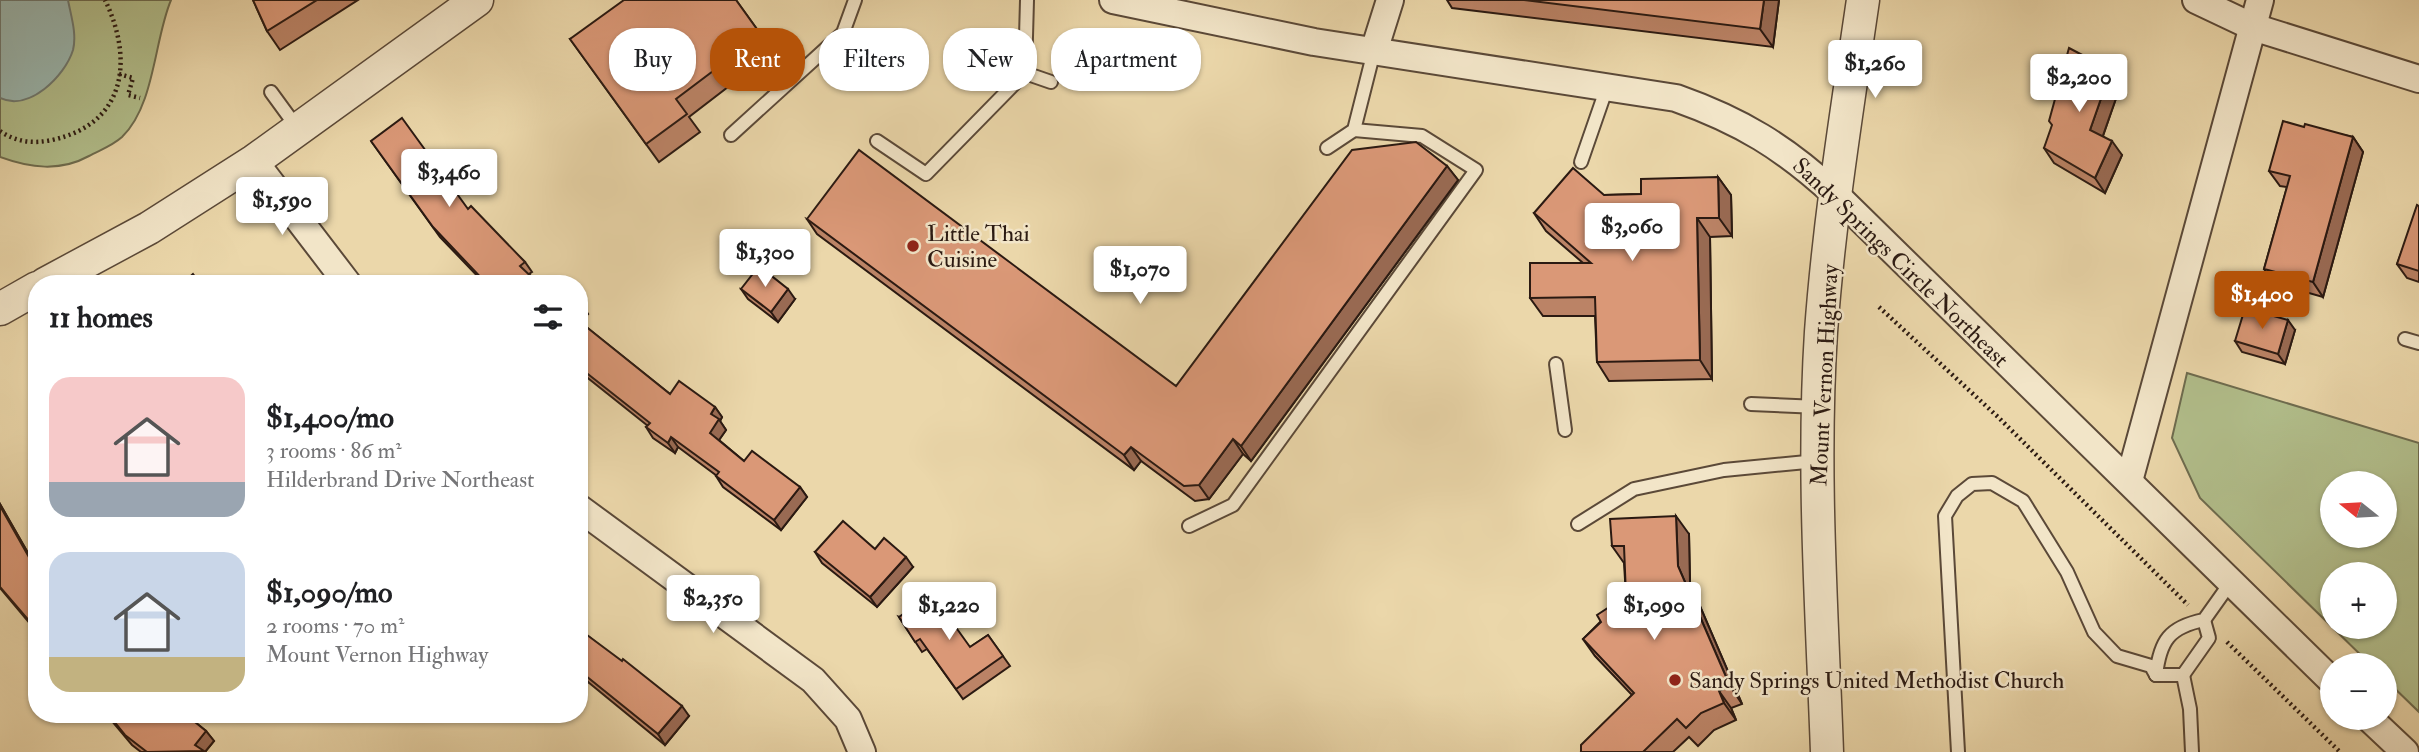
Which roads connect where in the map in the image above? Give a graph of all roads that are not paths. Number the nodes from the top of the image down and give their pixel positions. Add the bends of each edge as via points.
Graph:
1 (477, 0) edge
2 (855, 0) edge
3 (1027, 0) edge
4 (1113, 0) edge
5 (1390, 0) edge
6 (1863, 0) edge
7 (2196, 0) edge
8 (2260, 0) edge
9 (2253, 27) junction
10 (1026, 28) edge
11 (1374, 51) junction
12 (1037, 77) edge
13 (2419, 79) edge
14 (1051, 82) dead end
15 (1607, 87) junction
16 (1007, 91) edge
17 (271, 92) dead end
18 (298, 130) junction
19 (1354, 130) junction
20 (731, 135) dead end
21 (877, 141) dead end
22 (1328, 148) dead end
23 (254, 161) junction
24 (1581, 162) dead end
25 (1835, 194) junction
26 (62, 275) edge
27 (341, 275) edge
28 (28, 293) edge
29 (0, 309) edge
30 (2405, 339) dead end
31 (2419, 343) edge
32 (1556, 364) dead end
33 (1751, 404) dead end
34 (1819, 407) junction
35 (1565, 430) dead end
36 (1818, 461) junction
37 (2129, 481) junction
38 (588, 516) edge
39 (1578, 524) dead end
40 (1189, 526) dead end
41 (2231, 582) junction
42 (2204, 620) junction
43 (2320, 668) edge
44 (2156, 675) junction
45 (2183, 675) junction
46 (2382, 730) edge
47 (862, 752) edge
48 (1827, 752) edge
49 (1958, 752) edge
50 (2192, 752) edge
51 (2405, 752) edge

1 - 18 street
2 - 20 lane via 843,33
3 - 10 lane
4 - 11 street, Sandy Springs Circle Northeast
5 - 11 street
6 - 25 street, Mount Vernon Highway
7 - 9 street
8 - 9 street
9 - 13 street
9 - 37 street
11 - 15 street, Sandy Springs Circle Northeast
11 - 19 lane
12 - 14 lane
15 - 24 lane
15 - 25 street, Sandy Springs Circle Northeast via 1676,98 1721,114 1802,163
16 - 21 lane via 926,174
17 - 18 lane
18 - 23 street
19 - 22 lane
19 - 40 lane via 1422,136 1476,170 1233,505
23 - 26 street via 149,228
23 - 27 street
25 - 34 street, Mount Vernon Highway via 1821,333
25 - 37 street, Sandy Springs Circle Northeast
28 - 29 street
30 - 31 lane
32 - 35 lane
33 - 34 lane
34 - 36 street, Mount Vernon Highway
36 - 39 lane via 1724,470 1634,489
36 - 48 street, Mount Vernon Highway
37 - 41 street, Sandy Springs Circle Northeast
38 - 47 street via 813,680 848,719
41 - 42 lane
41 - 43 street, Sandy Springs Circle Northeast
42 - 44 lane via 2181,624 2159,649
42 - 45 lane via 2209,638
44 - 45 lane
44 - 49 lane via 2151,666 2117,656 2094,632 2067,572 2024,500 1992,483 1972,484 1957,496 1945,516
45 - 50 lane
46 - 51 street

